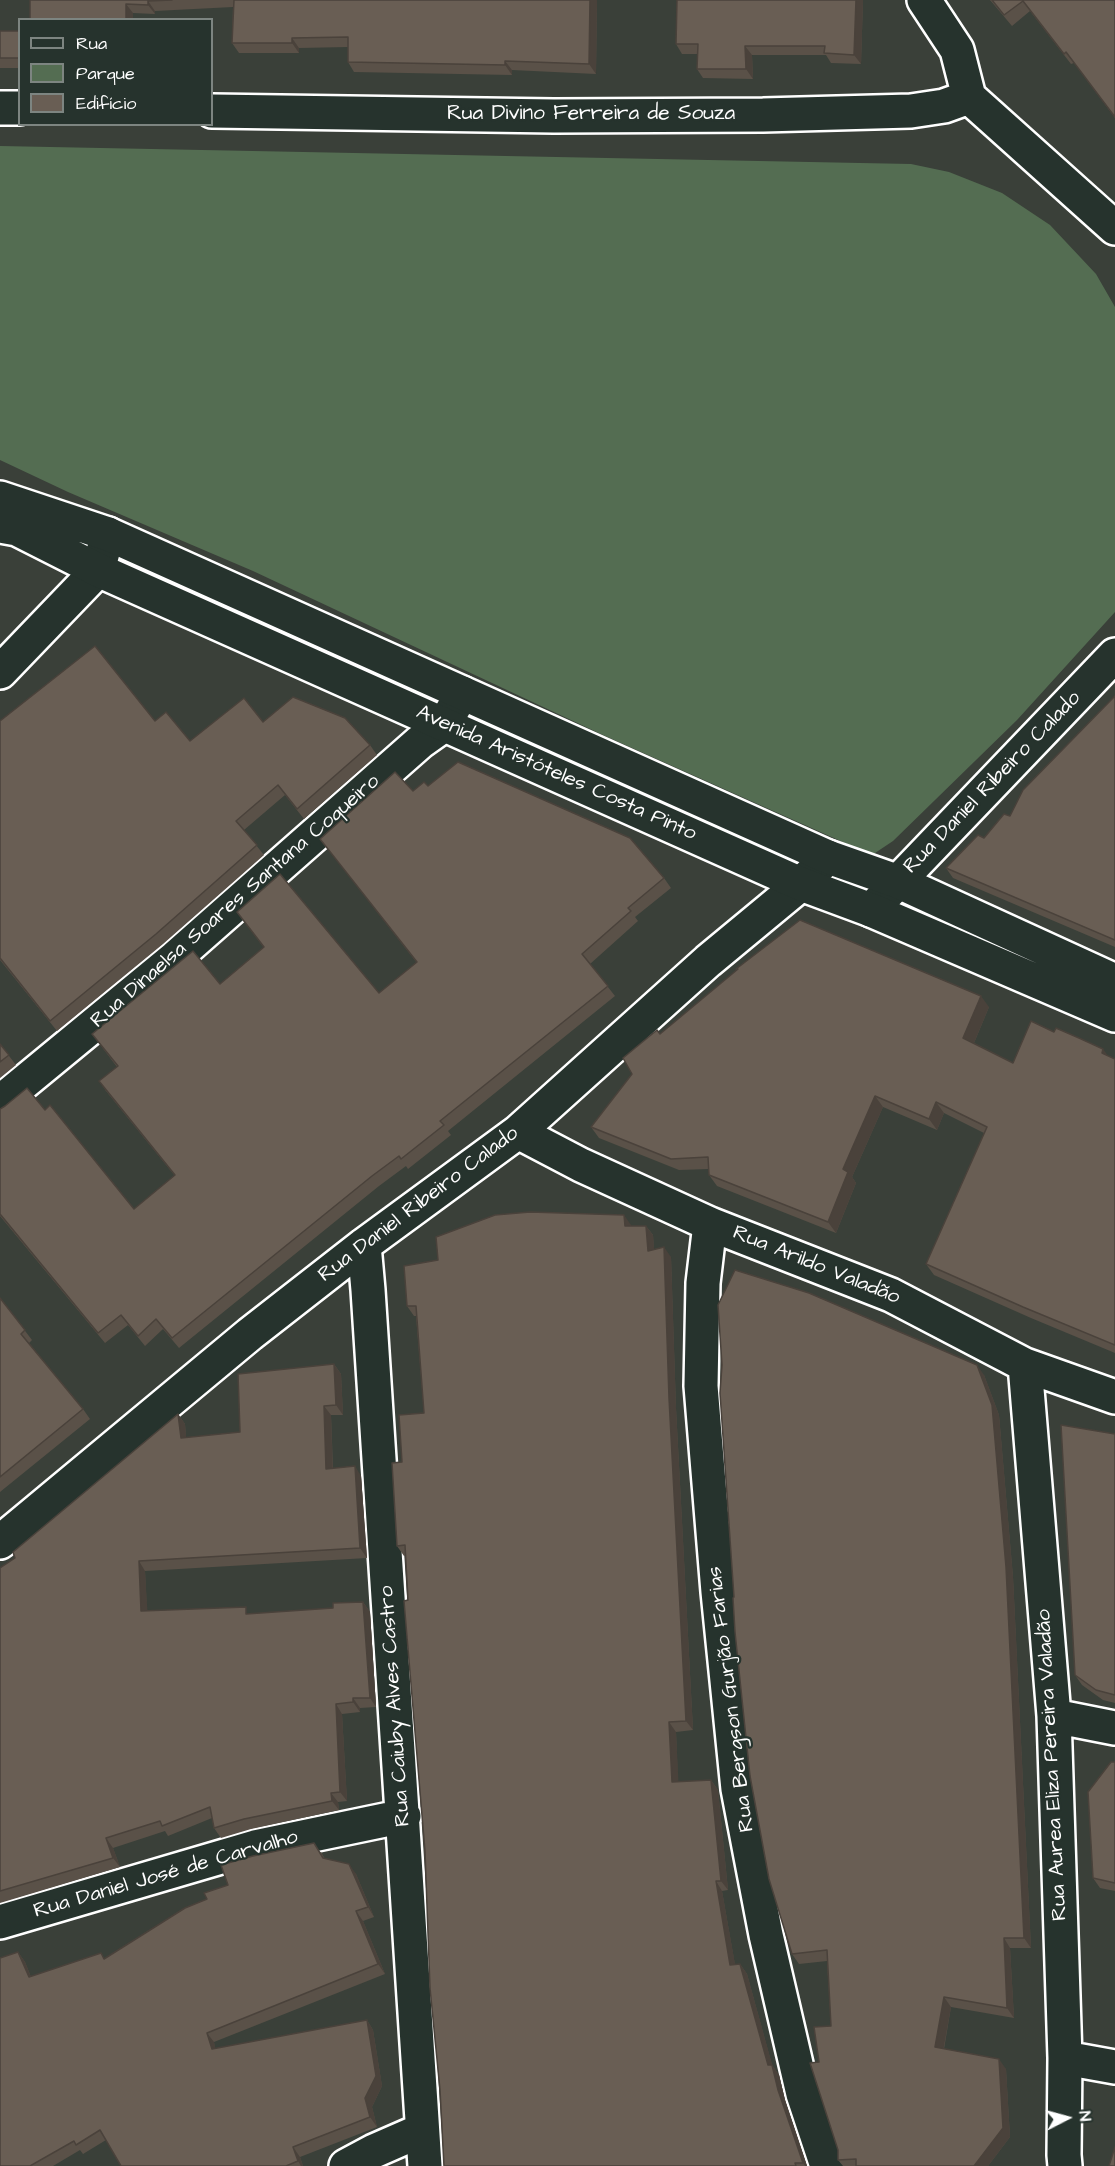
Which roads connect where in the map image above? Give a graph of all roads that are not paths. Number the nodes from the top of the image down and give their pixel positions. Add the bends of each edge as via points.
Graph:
1 (924, 0) edge
2 (969, 97) junction
3 (0, 108) edge
4 (18, 108) edge
5 (213, 111) edge
6 (1115, 228) edge
7 (0, 498) edge
8 (0, 526) edge
9 (108, 534) junction
10 (98, 570) junction
11 (1115, 655) edge
12 (0, 672) edge
13 (462, 693) junction
14 (444, 725) junction
15 (828, 857) junction
16 (899, 882) junction
17 (801, 884) junction
18 (871, 910) junction
19 (1115, 981) edge
20 (1115, 1015) edge
21 (0, 1101) edge
22 (518, 1132) junction
23 (710, 1224) junction
24 (364, 1245) junction
25 (1025, 1365) junction
26 (1115, 1396) edge
27 (0, 1542) edge
28 (1054, 1716) junction
29 (1115, 1728) edge
30 (404, 1816) junction
31 (0, 1922) edge
32 (1065, 2058) junction
33 (1115, 2067) edge
34 (422, 2130) junction
35 (1059, 2162) edge
36 (346, 2166) edge
37 (425, 2166) edge
38 (827, 2166) edge

1 - 2 street via 957,50
2 - 5 street, Rua Divino Ferreira de Souza via 911,111 763,115
2 - 6 street
3 - 4 street
7 - 9 street, Avenida Aristóteles Costa Pinto
8 - 10 street, Avenida Aristóteles Costa Pinto via 17,529
9 - 10 street
9 - 13 street, Avenida Aristóteles Costa Pinto
10 - 12 street
10 - 14 street, Avenida Aristóteles Costa Pinto
11 - 16 street, Rua Daniel Ribeiro Calado
13 - 14 street, Rua Dinaelsa Soares Santana Coqueiro
13 - 15 street, Avenida Aristóteles Costa Pinto
14 - 17 street, Avenida Aristóteles Costa Pinto
14 - 21 street, Rua Dinaelsa Soares Santana Coqueiro via 175,958
15 - 16 street, Avenida Aristóteles Costa Pinto
15 - 17 street, Rua Daniel Ribeiro Calado
16 - 18 street, Rua Daniel Ribeiro Calado
16 - 19 street, Avenida Aristóteles Costa Pinto
17 - 18 street, Avenida Aristóteles Costa Pinto
17 - 22 street, Rua Daniel Ribeiro Calado via 708,961
18 - 20 street, Avenida Aristóteles Costa Pinto
22 - 23 street, Rua Arildo Valadão
22 - 24 street, Rua Daniel Ribeiro Calado
23 - 25 street, Rua Arildo Valadão via 891,1295
23 - 38 street, Rua Bergson Gurjão Farias via 703,1283 702,1386 738,1790 803,2094
24 - 27 street, Rua Daniel Ribeiro Calado via 250,1334
24 - 30 street, Rua Caiuby Alves Castro
25 - 26 street, Rua Arildo Valadão
25 - 28 street, Rua Aurea Eliza Pereira Valadão
28 - 29 street
28 - 32 street, Rua Aurea Eliza Pereira Valadão
30 - 31 street, Rua Daniel José de Carvalho via 255,1847
30 - 34 street, Rua Caiuby Alves Castro
32 - 33 street
32 - 35 street, Rua Aurea Eliza Pereira Valadão
34 - 36 street
34 - 37 street, Rua Caiuby Alves Castro

